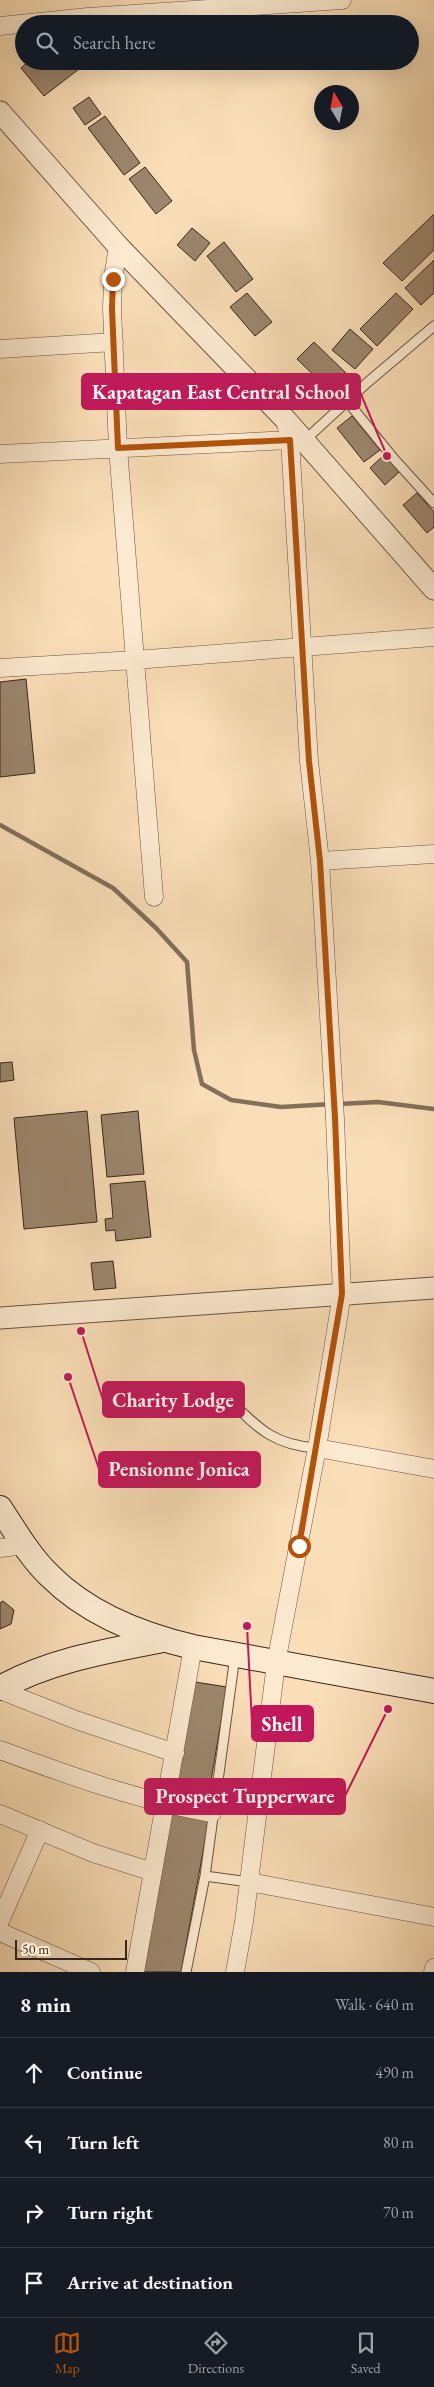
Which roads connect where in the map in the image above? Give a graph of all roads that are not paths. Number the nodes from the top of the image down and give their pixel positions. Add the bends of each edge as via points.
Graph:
1 (342, 0) edge
2 (118, 15) edge
3 (15, 24) edge
4 (0, 26) edge
5 (0, 112) edge
6 (118, 246) junction
7 (434, 326) edge
8 (114, 342) junction
9 (0, 349) edge
10 (347, 401) junction
11 (297, 440) junction
12 (118, 448) junction
13 (0, 454) edge
14 (434, 503) edge
15 (434, 589) edge
16 (434, 637) edge
17 (304, 647) junction
18 (135, 660) junction
19 (0, 668) edge
20 (434, 854) edge
21 (320, 861) junction
22 (154, 897) dead end
23 (434, 1288) edge
24 (342, 1294) junction
25 (0, 1318) edge
26 (225, 1394) dead end
27 (317, 1448) junction
28 (434, 1469) edge
29 (0, 1508) edge
30 (25, 1545) junction
31 (0, 1548) edge
32 (163, 1640) junction
33 (193, 1647) junction
34 (235, 1656) junction
35 (276, 1663) junction
36 (0, 1689) edge
37 (434, 1690) edge
38 (0, 1750) edge
39 (175, 1753) junction
40 (166, 1806) junction
41 (0, 1814) edge
42 (212, 1814) junction
43 (40, 1830) junction
44 (153, 1872) junction
45 (205, 1876) junction
46 (249, 1882) junction
47 (434, 1917) edge
48 (0, 1920) edge
49 (0, 1932) edge
50 (68, 1967) edge
51 (91, 1972) edge
52 (135, 1972) edge
53 (186, 1972) edge
54 (235, 1972) edge

1 - 2 street
3 - 4 street
5 - 6 street
6 - 8 street via 113,279
6 - 11 street via 285,419
7 - 10 lane
8 - 9 street
8 - 12 street
10 - 11 lane
10 - 14 lane
11 - 12 street
11 - 15 street
11 - 17 street
12 - 13 street
12 - 18 street
16 - 17 street
17 - 18 street
17 - 21 street via 309,761
18 - 19 street
18 - 22 street
20 - 21 street
21 - 24 street
23 - 24 street
24 - 25 street
24 - 27 street
26 - 27 lane via 252,1422 274,1438 298,1447
27 - 28 street
27 - 35 street
29 - 30 main road
30 - 31 street
30 - 32 main road via 49,1575 72,1596 97,1611
32 - 33 main road
32 - 36 main road via 62,1661
33 - 34 main road
33 - 39 street
34 - 35 main road
34 - 42 lane
35 - 37 main road
35 - 46 street
36 - 39 street via 76,1720
38 - 40 street
39 - 40 street
40 - 42 street
40 - 44 street
41 - 43 street
42 - 45 lane
43 - 44 street via 93,1853
43 - 48 street
44 - 52 street
45 - 46 lane
45 - 53 lane
46 - 47 street
46 - 54 street
49 - 50 street
50 - 51 street

